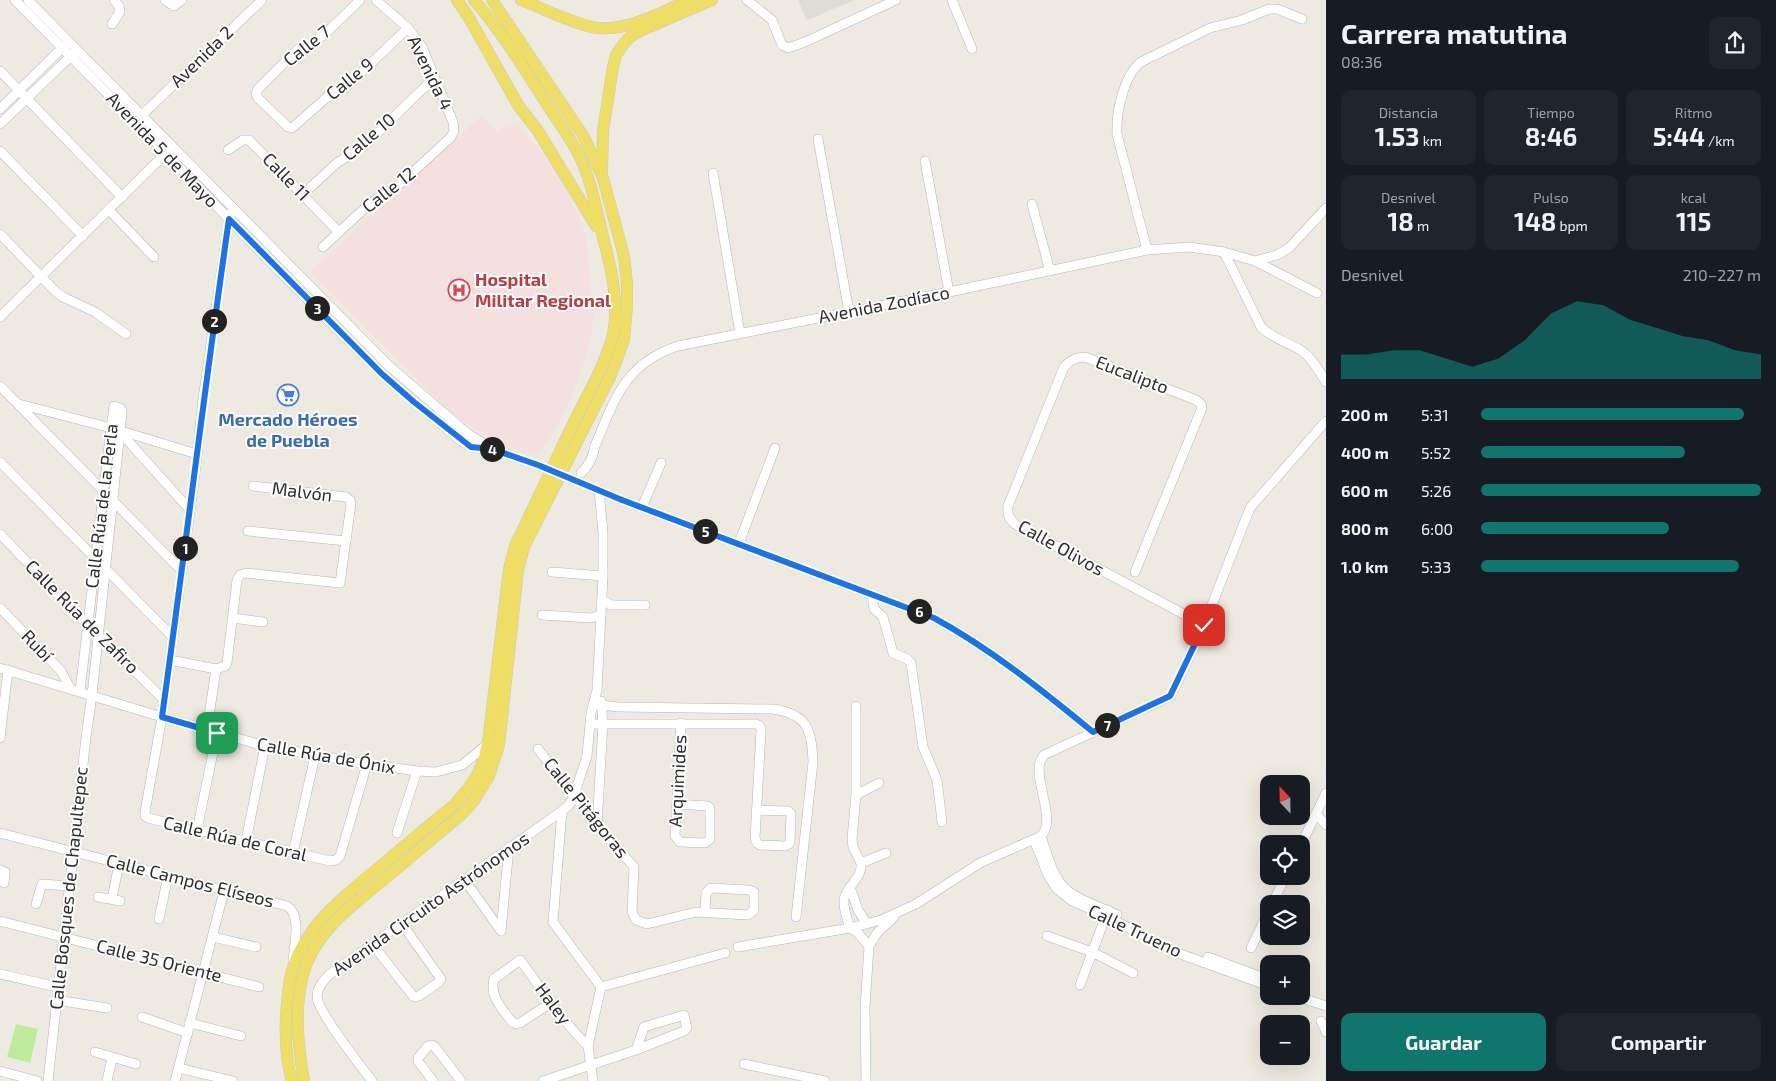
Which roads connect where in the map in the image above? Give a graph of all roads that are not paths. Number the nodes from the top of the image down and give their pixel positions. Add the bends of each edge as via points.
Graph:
1 (15, 0) edge
2 (114, 0) edge
3 (165, 0) edge
4 (182, 0) edge
5 (262, 0) edge
6 (360, 0) edge
7 (376, 0) edge
8 (457, 0) edge
9 (474, 0) edge
10 (492, 0) edge
11 (521, 0) edge
12 (690, 0) edge
13 (712, 0) edge
14 (747, 0) edge
15 (896, 0) edge
16 (952, 0) edge
17 (28, 4) edge
18 (1302, 19) dead end
19 (112, 24) dead end
20 (408, 28) junction
21 (69, 41) junction
22 (62, 48) junction
23 (972, 49) dead end
24 (74, 53) junction
25 (0, 71) edge
26 (434, 78) junction
27 (19, 90) junction
28 (114, 95) junction
29 (26, 98) junction
30 (0, 109) edge
31 (142, 115) junction
32 (0, 124) edge
33 (292, 128) joint
34 (454, 131) joint
35 (818, 139) dead end
36 (228, 150) dead end
37 (0, 151) edge
38 (166, 153) junction
39 (925, 161) dead end
40 (713, 173) dead end
41 (602, 178) junction
42 (205, 179) junction
43 (197, 186) junction
44 (303, 194) junction
45 (122, 197) junction
46 (1032, 204) dead end
47 (233, 208) junction
48 (1326, 208) edge
49 (109, 210) junction
50 (229, 219) junction
51 (339, 232) junction
52 (0, 234) edge
53 (83, 236) junction
54 (605, 244) junction
55 (323, 247) dead end
56 (1147, 250) junction
57 (1224, 252) junction
58 (154, 257) dead end
59 (1255, 261) junction
60 (1050, 271) junction
61 (41, 277) junction
62 (949, 292) junction
63 (1317, 293) dead end
64 (849, 312) junction
65 (1, 315) edge
66 (740, 333) junction
67 (126, 334) dead end
68 (1064, 367) joint
69 (1326, 382) edge
70 (0, 386) edge
71 (420, 394) junction
72 (414, 402) junction
73 (18, 404) junction
74 (1326, 421) edge
75 (116, 430) junction
76 (577, 430) junction
77 (775, 448) dead end
78 (492, 449) junction
79 (197, 454) junction
80 (0, 462) edge
81 (661, 463) dead end
82 (579, 477) junction
83 (253, 486) dead end
84 (599, 490) junction
85 (104, 493) junction
86 (112, 502) junction
87 (642, 507) junction
88 (190, 510) junction
89 (248, 531) dead end
90 (0, 534) edge
91 (346, 541) junction
92 (739, 543) junction
93 (519, 546) junction
94 (96, 559) junction
95 (105, 568) junction
96 (182, 571) junction
97 (552, 572) dead end
98 (1136, 572) dead end
99 (603, 576) junction
100 (872, 595) junction
101 (602, 600) junction
102 (645, 605) dead end
103 (0, 608) edge
104 (0, 615) edge
105 (542, 615) dead end
106 (601, 615) junction
107 (11, 618) junction
108 (232, 618) junction
109 (263, 622) dead end
110 (88, 625) junction
111 (1204, 625) junction
112 (98, 635) junction
113 (173, 637) junction
114 (170, 660) junction
115 (220, 668) junction
116 (4, 669) edge
117 (70, 688) junction
118 (597, 690) junction
119 (80, 691) junction
120 (92, 695) junction
121 (164, 700) junction
122 (593, 704) junction
123 (603, 706) junction
124 (856, 706) dead end
125 (162, 717) junction
126 (603, 723) junction
127 (681, 723) junction
128 (591, 724) junction
129 (208, 730) junction
130 (1093, 732) junction
131 (217, 733) junction
132 (0, 738) edge
133 (488, 742) junction
134 (265, 746) junction
135 (538, 749) dead end
136 (316, 756) junction
137 (367, 764) junction
138 (417, 772) junction
139 (879, 783) dead end
140 (1326, 793) edge
141 (574, 795) junction
142 (856, 795) junction
143 (677, 804) junction
144 (757, 810) junction
145 (562, 811) junction
146 (1316, 814) junction
147 (942, 822) dead end
148 (596, 825) junction
149 (1326, 825) edge
150 (197, 830) junction
151 (0, 833) edge
152 (397, 833) dead end
153 (1306, 835) edge
154 (1037, 838) junction
155 (246, 842) junction
156 (509, 847) junction
157 (74, 852) junction
158 (293, 853) junction
159 (886, 853) dead end
160 (119, 863) junction
161 (861, 863) junction
162 (0, 870) edge
163 (168, 876) junction
164 (464, 879) junction
165 (4, 883) dead end
166 (69, 886) junction
167 (850, 887) junction
168 (224, 891) junction
169 (98, 897) dead end
170 (36, 904) dead end
171 (705, 912) junction
172 (900, 913) junction
173 (1107, 913) junction
174 (796, 917) dead end
175 (159, 919) dead end
176 (0, 921) edge
177 (402, 924) junction
178 (867, 924) junction
179 (850, 928) junction
180 (1260, 930) edge
181 (212, 936) junction
182 (1047, 936) dead end
183 (64, 937) junction
184 (373, 945) junction
185 (869, 946) junction
186 (256, 947) dead end
187 (738, 947) dead end
188 (1251, 948) dead end
189 (1092, 952) junction
190 (725, 953) dead end
191 (293, 967) junction
192 (203, 973) junction
193 (0, 974) edge
194 (1133, 974) dead end
195 (1260, 977) edge
196 (1260, 983) edge
197 (1080, 985) dead end
198 (58, 987) junction
199 (259, 987) dead end
200 (601, 987) junction
201 (1310, 995) edge
202 (56, 1000) junction
203 (1326, 1000) edge
204 (1310, 1001) edge
205 (552, 1002) junction
206 (1326, 1006) edge
207 (107, 1008) dead end
208 (142, 1017) dead end
209 (1321, 1021) dead end
210 (190, 1023) junction
211 (1326, 1032) edge
212 (188, 1033) junction
213 (241, 1036) dead end
214 (588, 1046) junction
215 (636, 1050) junction
216 (95, 1052) dead end
217 (112, 1058) junction
218 (136, 1064) dead end
219 (744, 1064) dead end
220 (590, 1065) junction
221 (179, 1068) junction
222 (0, 1071) edge
223 (37, 1081) edge
224 (48, 1081) edge
225 (107, 1081) edge
226 (175, 1081) edge
227 (233, 1081) edge
228 (292, 1081) edge
229 (304, 1081) edge
230 (372, 1081) edge
231 (433, 1081) edge
232 (461, 1081) edge
233 (543, 1081) edge
234 (593, 1081) edge
235 (825, 1081) edge
236 (866, 1081) edge

1 - 17 street, Avenida 5 de Mayo
2 - 19 street via 120,12
3 - 4 street via 174,6
5 - 31 street, Avenida 2
6 - 33 street, Calle 7 via 324,35 297,50 258,90 256,94
7 - 20 street, Avenida 4
8 - 54 main road
9 - 54 main road via 540,93 580,158
10 - 41 main road via 575,122
11 - 12 main road via 587,26 605,28 634,22
13 - 41 main road via 640,31 619,50 613,66 603,131
14 - 15 street via 772,20 782,45 788,48
16 - 23 street
17 - 21 street, Avenida 5 de Mayo
17 - 22 street, Avenida 5 de Mayo
18 - 56 street via 1272,8 1210,28 1134,67 1118,109 1116,134
20 - 26 street, Avenida 4 via 422,47
20 - 33 street, Calle 9 via 346,87 326,98
21 - 22 street
21 - 24 street, Avenida 5 de Mayo
22 - 24 street, Avenida 5 de Mayo
22 - 27 street
24 - 28 street, Avenida 5 de Mayo
24 - 29 street
25 - 27 street
26 - 34 street, Avenida 4
26 - 44 street, Calle 10 via 367,143 337,163
27 - 29 street
27 - 30 street
28 - 31 street, Avenida 5 de Mayo
28 - 38 street, Avenida 5 de Mayo
29 - 32 street
29 - 45 street
31 - 42 street, Avenida 5 de Mayo
34 - 51 street, Calle 12 via 401,183 368,205
35 - 64 street
36 - 44 street, Calle 11 via 243,140 250,140
37 - 53 street
38 - 43 street, Avenida 5 de Mayo
38 - 45 street
39 - 62 street
40 - 66 street
41 - 76 main road via 624,256 628,306 618,358
42 - 43 street
42 - 47 street, Avenida 5 de Mayo
43 - 50 street, Avenida 5 de Mayo
44 - 51 street, Calle 11
45 - 49 street
46 - 60 street
47 - 50 street
47 - 71 street, Avenida 5 de Mayo
48 - 59 street via 1289,248
49 - 53 street
49 - 58 street
50 - 72 street, Avenida 5 de Mayo via 382,374
50 - 79 street
51 - 55 street, Calle 12
52 - 61 street
53 - 61 street
54 - 76 main road via 613,285 612,337
56 - 57 street, Avenida Zodíaco via 1189,246
56 - 60 street, Avenida Zodíaco
57 - 59 street, Avenida Zodíaco
57 - 69 street via 1261,327 1268,334 1302,351
59 - 63 street, Avenida Zodíaco
60 - 62 street, Avenida Zodíaco
61 - 65 street
61 - 67 street via 63,298 95,312
62 - 64 street, Avenida Zodíaco
64 - 66 street, Avenida Zodíaco
66 - 82 street, Avenida Zodíaco via 664,350 636,369 617,395 589,464
68 - 98 street, Eucalipto via 1078,357 1085,358 1201,404 1201,413
68 - 111 street, Calle Olivos via 1008,506 1010,519
70 - 73 street
71 - 72 street
71 - 78 street, Avenida 5 de Mayo
72 - 78 street, Avenida 5 de Mayo via 471,447
73 - 75 street
73 - 85 street
74 - 111 street via 1250,508
75 - 79 street
75 - 85 street, Calle Rúa de la Perla
75 - 86 street, Calle Rúa de la Perla
75 - 88 street
76 - 93 main road, bridge
77 - 92 street
78 - 82 street, Avenida 5 de Mayo
79 - 88 street
80 - 94 street
81 - 87 street
82 - 84 street, Avenida 5 de Mayo
83 - 91 street, Malvón via 346,497 351,504
84 - 87 street, Avenida 5 de Mayo
84 - 99 street
85 - 86 street
85 - 94 street, Calle Rúa de la Perla
86 - 95 street, Calle Rúa de la Perla
86 - 96 street
87 - 92 street, Avenida 5 de Mayo
88 - 96 street
89 - 91 street
90 - 110 street, Calle Rúa de Zafiro
91 - 108 street via 340,583 240,575
92 - 100 street, Avenida 5 de Mayo
93 - 133 main road via 510,569
93 - 229 main road via 499,746 489,776 461,815 333,923 312,954 303,974 298,1006 298,1046
94 - 95 street
94 - 110 street, Calle Rúa de la Perla
95 - 112 street, Calle Rúa de la Perla
95 - 113 street
96 - 113 street
97 - 99 street
99 - 101 street
100 - 130 street, Avenida 5 de Mayo via 924,613 962,633
100 - 147 street via 874,609 885,620 893,653 911,663 923,747 937,780
101 - 102 street via 611,605
101 - 106 street
103 - 107 street, Rubí
104 - 107 street
105 - 106 street via 591,618
106 - 118 street
107 - 117 street, Rubí via 61,671
108 - 109 street
108 - 115 street via 227,663
110 - 112 street, Calle Rúa de Zafiro
110 - 119 street, Calle Rúa de la Perla
111 - 130 street via 1170,696
112 - 120 street, Calle Rúa de la Perla
112 - 121 street, Calle Rúa de Zafiro
113 - 114 street
114 - 115 street
114 - 121 street
115 - 129 street
116 - 117 street, Calle Rúa de Ónix
116 - 132 street
117 - 119 street, Calle Rúa de Ónix
118 - 122 street, Avenida Circuito Astrónomos
118 - 123 street
119 - 120 street, Calle Rúa de Ónix
120 - 125 street, Calle Rúa de Ónix
120 - 157 street, Calle Bosques de Chapultepec
121 - 125 street
122 - 123 street
122 - 128 street, Avenida Circuito Astrónomos
123 - 126 street
123 - 174 street via 773,709 801,718 813,743 813,762
124 - 142 street
125 - 129 street, Calle Rúa de Ónix
125 - 150 street, Calle Rúa de Coral via 145,816
126 - 127 street
126 - 128 street
126 - 148 street
127 - 143 street, Arquimides
127 - 144 street via 760,726
128 - 141 street, Avenida Circuito Astrónomos via 587,756
129 - 131 street, Calle Rúa de Ónix
130 - 154 street via 1044,755 1040,762 1046,829
131 - 134 street, Calle Rúa de Ónix
131 - 150 street
133 - 138 street, Calle Rúa de Ónix via 470,759 453,768
133 - 191 main road via 468,789 453,806 336,903 313,929
134 - 136 street, Calle Rúa de Ónix
134 - 155 street
135 - 141 street, Calle Pitágoras
136 - 137 street, Calle Rúa de Ónix
136 - 158 street
137 - 138 street, Calle Rúa de Ónix
137 - 158 street, Calle Rúa de Coral via 340,856 330,861
138 - 152 street
139 - 142 street
140 - 146 street
141 - 145 street, Avenida Circuito Astrónomos
141 - 148 street, Calle Pitágoras
142 - 161 street via 852,839
143 - 143 street, Arquimides via 707,806 711,811 708,842 680,842 677,839
144 - 144 street via 757,842 760,845 789,844 791,814 788,811
145 - 156 street, Avenida Circuito Astrónomos
145 - 200 street, Avenida Circuito Astrónomos via 553,922
146 - 149 street
146 - 153 street
148 - 171 street, Calle Pitágoras via 634,867 632,912 636,920 647,924
150 - 155 street, Calle Rúa de Coral
151 - 157 street, Calle Campos Elíseos
154 - 172 street via 980,863
154 - 173 street, Calle Trueno via 1051,873 1061,884
155 - 158 street, Calle Rúa de Coral
156 - 164 street, Avenida Circuito Astrónomos
156 - 164 street via 501,931
157 - 160 street, Calle Campos Elíseos
157 - 166 street, Calle Bosques de Chapultepec
159 - 161 street
160 - 163 street, Calle Campos Elíseos
160 - 169 street via 116,900
161 - 167 street via 860,874
162 - 165 street via 5,872
163 - 168 street, Calle Campos Elíseos
163 - 175 street
164 - 177 street, Avenida Circuito Astrónomos
166 - 170 street via 42,884
166 - 183 street, Calle Bosques de Chapultepec
167 - 178 street
167 - 179 street via 844,899
168 - 181 street
168 - 191 street, Calle Campos Elíseos via 290,908 296,919
171 - 171 street via 752,914 754,892 711,888 706,893
172 - 178 street
172 - 185 street via 877,933
173 - 189 street
173 - 195 street, Calle Trueno via 1179,946
173 - 196 street, Calle Trueno via 1176,951
176 - 183 street, Calle 35 Oriente
177 - 184 street, Avenida Circuito Astrónomos
177 - 184 street via 441,979 439,982 419,996 413,996
178 - 179 street
179 - 185 street
179 - 187 street
180 - 188 street
181 - 186 street
181 - 192 street
182 - 189 street
183 - 192 street, Calle 35 Oriente
183 - 198 street, Calle Bosques de Chapultepec
184 - 230 street, Avenida Circuito Astrónomos via 330,974 322,982 317,997 322,1012
185 - 236 street via 865,1007
189 - 194 street
189 - 197 street
190 - 200 street
191 - 228 main road via 285,1030
192 - 199 street, Calle 35 Oriente
192 - 210 street
193 - 198 street
198 - 202 street, Calle Bosques de Chapultepec
200 - 214 street
201 - 203 street
202 - 207 street
202 - 224 street, Calle Bosques de Chapultepec
204 - 206 street
205 - 205 street, Haley via 520,960 497,976 493,983 495,999 516,1024
205 - 214 street, Haley
208 - 212 street
209 - 211 street
210 - 212 street
210 - 213 street
212 - 221 street
214 - 220 street
215 - 215 street via 687,1030 684,1015 647,1026 642,1030
215 - 220 street
216 - 217 street
217 - 218 street
217 - 225 street
219 - 235 street
220 - 233 street
220 - 234 street
221 - 226 street
221 - 227 street
222 - 223 street
231 - 232 street via 418,1061 432,1045

